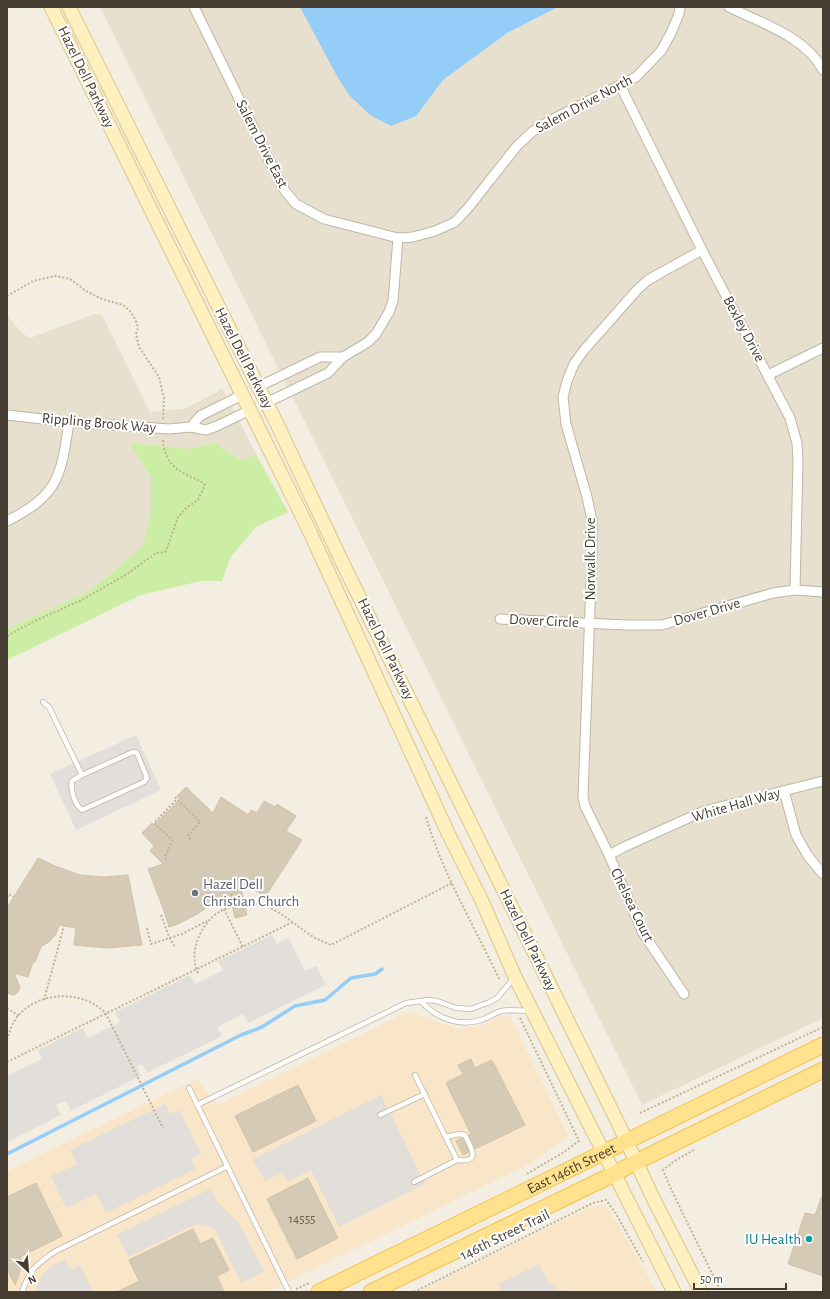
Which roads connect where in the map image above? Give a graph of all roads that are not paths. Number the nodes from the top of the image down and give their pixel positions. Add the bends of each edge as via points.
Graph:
1 (51, 7) edge
2 (69, 7) edge
3 (194, 7) edge
4 (680, 7) edge
5 (729, 7) edge
6 (823, 70) edge
7 (620, 85) junction
8 (398, 238) junction
9 (702, 250) junction
10 (823, 348) edge
11 (343, 357) junction
12 (768, 375) junction
13 (250, 391) junction
14 (258, 406) junction
15 (7, 415) edge
16 (69, 422) junction
17 (191, 427) junction
18 (7, 521) edge
19 (795, 590) junction
20 (823, 592) edge
21 (500, 618) dead end
22 (589, 624) junction
23 (43, 702) dead end
24 (82, 775) junction
25 (823, 781) edge
26 (784, 791) junction
27 (608, 855) junction
28 (823, 874) edge
29 (516, 977) junction
30 (684, 994) dead end
31 (422, 1002) junction
32 (532, 1011) junction
33 (823, 1045) edge
34 (823, 1070) edge
35 (415, 1075) dead end
36 (189, 1088) dead end
37 (425, 1094) junction
38 (197, 1105) junction
39 (380, 1115) dead end
40 (446, 1137) junction
41 (626, 1141) junction
42 (603, 1152) junction
43 (457, 1160) junction
44 (636, 1162) junction
45 (226, 1167) junction
46 (614, 1174) junction
47 (414, 1182) dead end
48 (22, 1292) edge
49 (289, 1292) edge
50 (319, 1292) edge
51 (371, 1292) edge
52 (674, 1292) edge
53 (701, 1292) edge

1 - 13 main road, Hazel Dell Parkway
2 - 13 main road, Hazel Dell Parkway via 198,267
3 - 8 street, Salem Drive East via 277,176 296,204 324,219
4 - 7 street, Salem Drive North via 671,34 661,51 636,77
5 - 6 street via 790,36 813,54
7 - 8 street, Salem Drive North via 533,131 517,146 455,222 435,231
7 - 9 street, Bexley Drive
8 - 11 street, Rippling Brook Way via 393,301 389,312 368,342
9 - 12 street, Bexley Drive
9 - 22 street, Norwalk Drive via 648,280 584,350 574,364 567,381 563,398 566,424 592,520
10 - 12 street
11 - 13 street via 320,357
11 - 14 street, Rippling Brook Way via 328,373
12 - 19 street, Bexley Drive via 790,418 797,443
13 - 14 main road, Hazel Dell Parkway
13 - 14 main road, Hazel Dell Parkway
13 - 17 street via 200,416
14 - 17 street, Rippling Brook Way via 206,430
14 - 29 main road, Hazel Dell Parkway via 309,530
14 - 41 main road, Hazel Dell Parkway via 345,568
15 - 16 street, Rippling Brook Way
16 - 17 street, Rippling Brook Way via 163,429
16 - 18 street via 61,470 56,481 45,496 32,507
19 - 20 street, Dover Drive
19 - 22 street, Dover Drive via 773,593 662,625
21 - 22 street, Dover Circle
22 - 27 street, Norwalk Drive via 583,797
23 - 24 lane via 49,707
24 - 24 lane via 72,781 71,786 78,807 82,810 144,782 147,778 137,753 133,752
25 - 26 street, White Hall Way
26 - 27 street, White Hall Way via 704,811
26 - 28 street via 796,835 808,856
27 - 30 street, Chelsea Court via 643,933
29 - 31 lane via 496,998 471,1009 456,1008 437,1001
29 - 32 main road, Hazel Dell Parkway
31 - 32 lane via 434,1013 457,1022 476,1021 502,1011
31 - 38 lane via 406,1003
32 - 42 main road, Hazel Dell Parkway
33 - 41 main road, East 146th Street
34 - 44 main road, East 146th Street
35 - 37 lane
36 - 38 lane
37 - 39 lane
37 - 40 lane
38 - 45 lane
40 - 43 lane
40 - 43 lane via 465,1135 473,1155 462,1161
41 - 42 main road, East 146th Street
41 - 44 main road, Hazel Dell Parkway
42 - 46 main road, Hazel Dell Parkway
42 - 50 main road, East 146th Street
43 - 47 lane
44 - 46 main road, East 146th Street
44 - 53 main road, Hazel Dell Parkway
45 - 48 lane via 54,1252 35,1266 27,1277
45 - 49 lane
46 - 51 main road, East 146th Street
46 - 52 main road, Hazel Dell Parkway

